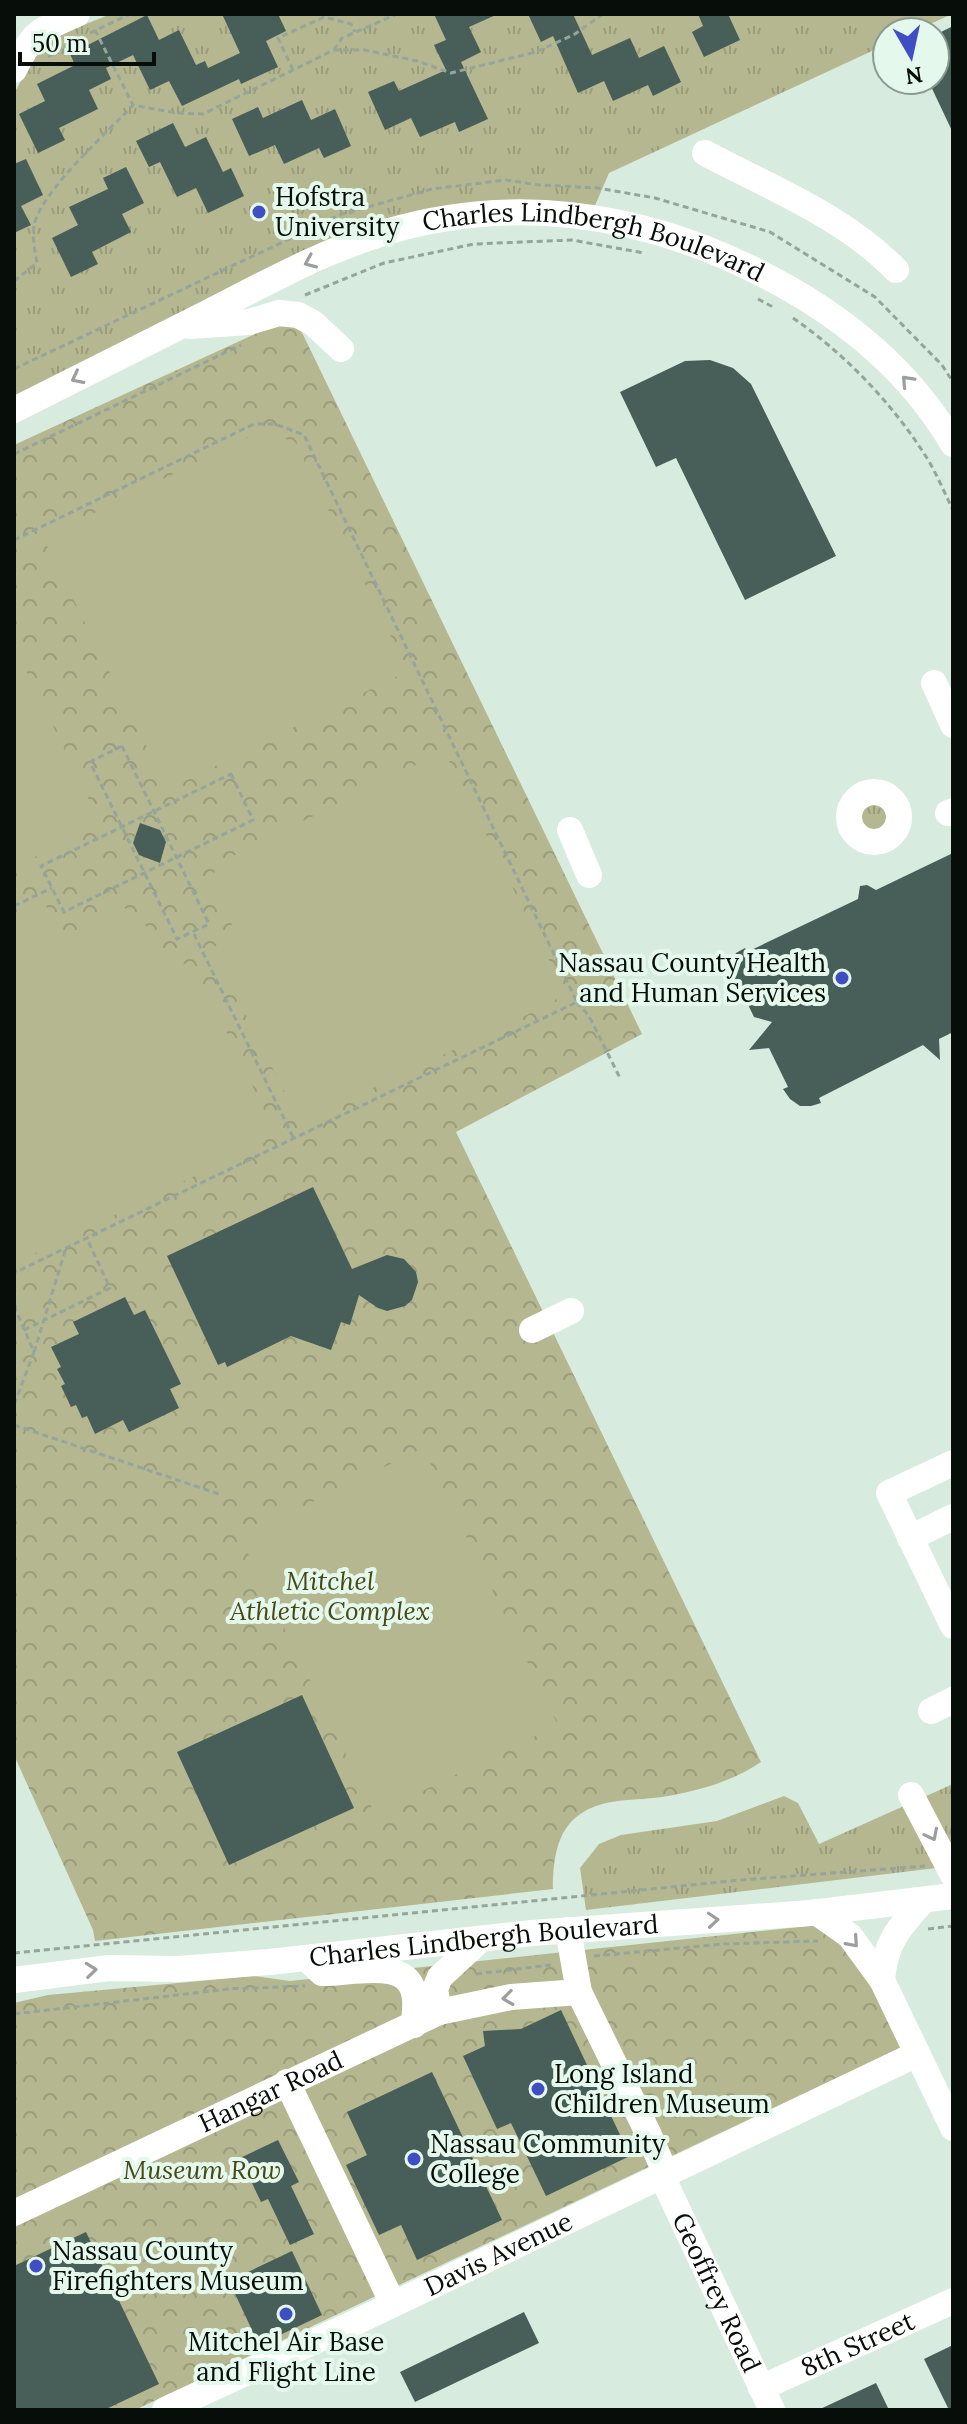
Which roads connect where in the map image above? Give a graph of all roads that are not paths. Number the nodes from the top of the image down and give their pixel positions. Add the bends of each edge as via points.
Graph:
1 (37, 21) edge
2 (87, 22) edge
3 (14, 70) edge
4 (705, 153) dead end
5 (896, 270) dead end
6 (178, 327) junction
7 (341, 349) dead end
8 (14, 410) edge
9 (953, 444) edge
10 (934, 683) dead end
11 (953, 725) edge
12 (570, 830) dead end
13 (589, 875) dead end
14 (571, 1311) dead end
15 (532, 1330) dead end
16 (953, 1463) edge
17 (953, 1517) edge
18 (910, 1538) junction
19 (953, 1626) edge
20 (911, 1795) dead end
21 (951, 1871) edge
22 (953, 1896) edge
23 (923, 1901) junction
24 (816, 1912) junction
25 (568, 1930) junction
26 (480, 1940) junction
27 (306, 1958) junction
28 (14, 1980) edge
29 (882, 1980) junction
30 (579, 1992) junction
31 (439, 2012) junction
32 (414, 2025) junction
33 (917, 2054) junction
34 (287, 2082) junction
35 (953, 2128) edge
36 (665, 2172) junction
37 (14, 2213) edge
38 (953, 2301) edge
39 (393, 2304) junction
40 (766, 2399) edge
41 (175, 2408) edge

1 - 2 street
1 - 3 street
4 - 5 street via 821,215 876,250
6 - 7 street via 292,314 313,323
6 -> 8 street, Charles Lindbergh Boulevard
9 -> 6 street, Charles Lindbergh Boulevard via 912,385 823,309 711,249 608,219 531,211 476,214 383,233 309,262
10 - 11 street
12 - 13 street
14 - 15 street
16 - 18 street via 889,1493
17 - 18 street
18 - 19 street
20 -> 21 street
22 - 23 street, Charles Lindbergh Boulevard
23 - 24 street, Charles Lindbergh Boulevard
23 - 29 street via 896,1932
25 -> 24 street, Charles Lindbergh Boulevard
24 -> 29 street via 850,1936
25 - 26 street, Charles Lindbergh Boulevard
25 - 30 street, Geoffrey Road
26 - 27 street, Charles Lindbergh Boulevard
26 - 31 street via 440,1977 435,1989
28 -> 27 street, Charles Lindbergh Boulevard via 109,1968 178,1969
27 - 32 street via 322,1973 397,1972 409,1979 415,1997
29 - 33 street
30 -> 31 street, Hangar Road via 511,1997
30 - 36 street, Geoffrey Road
31 - 32 street, Hangar Road
32 - 34 street, Hangar Road
33 - 35 street
33 - 36 street, Davis Avenue
34 - 37 street, Hangar Road
34 - 39 street
36 - 39 street, Davis Avenue
36 - 40 street, Geoffrey Road via 667,2187
38 - 40 street, 8th Street
39 - 41 street, Davis Avenue

